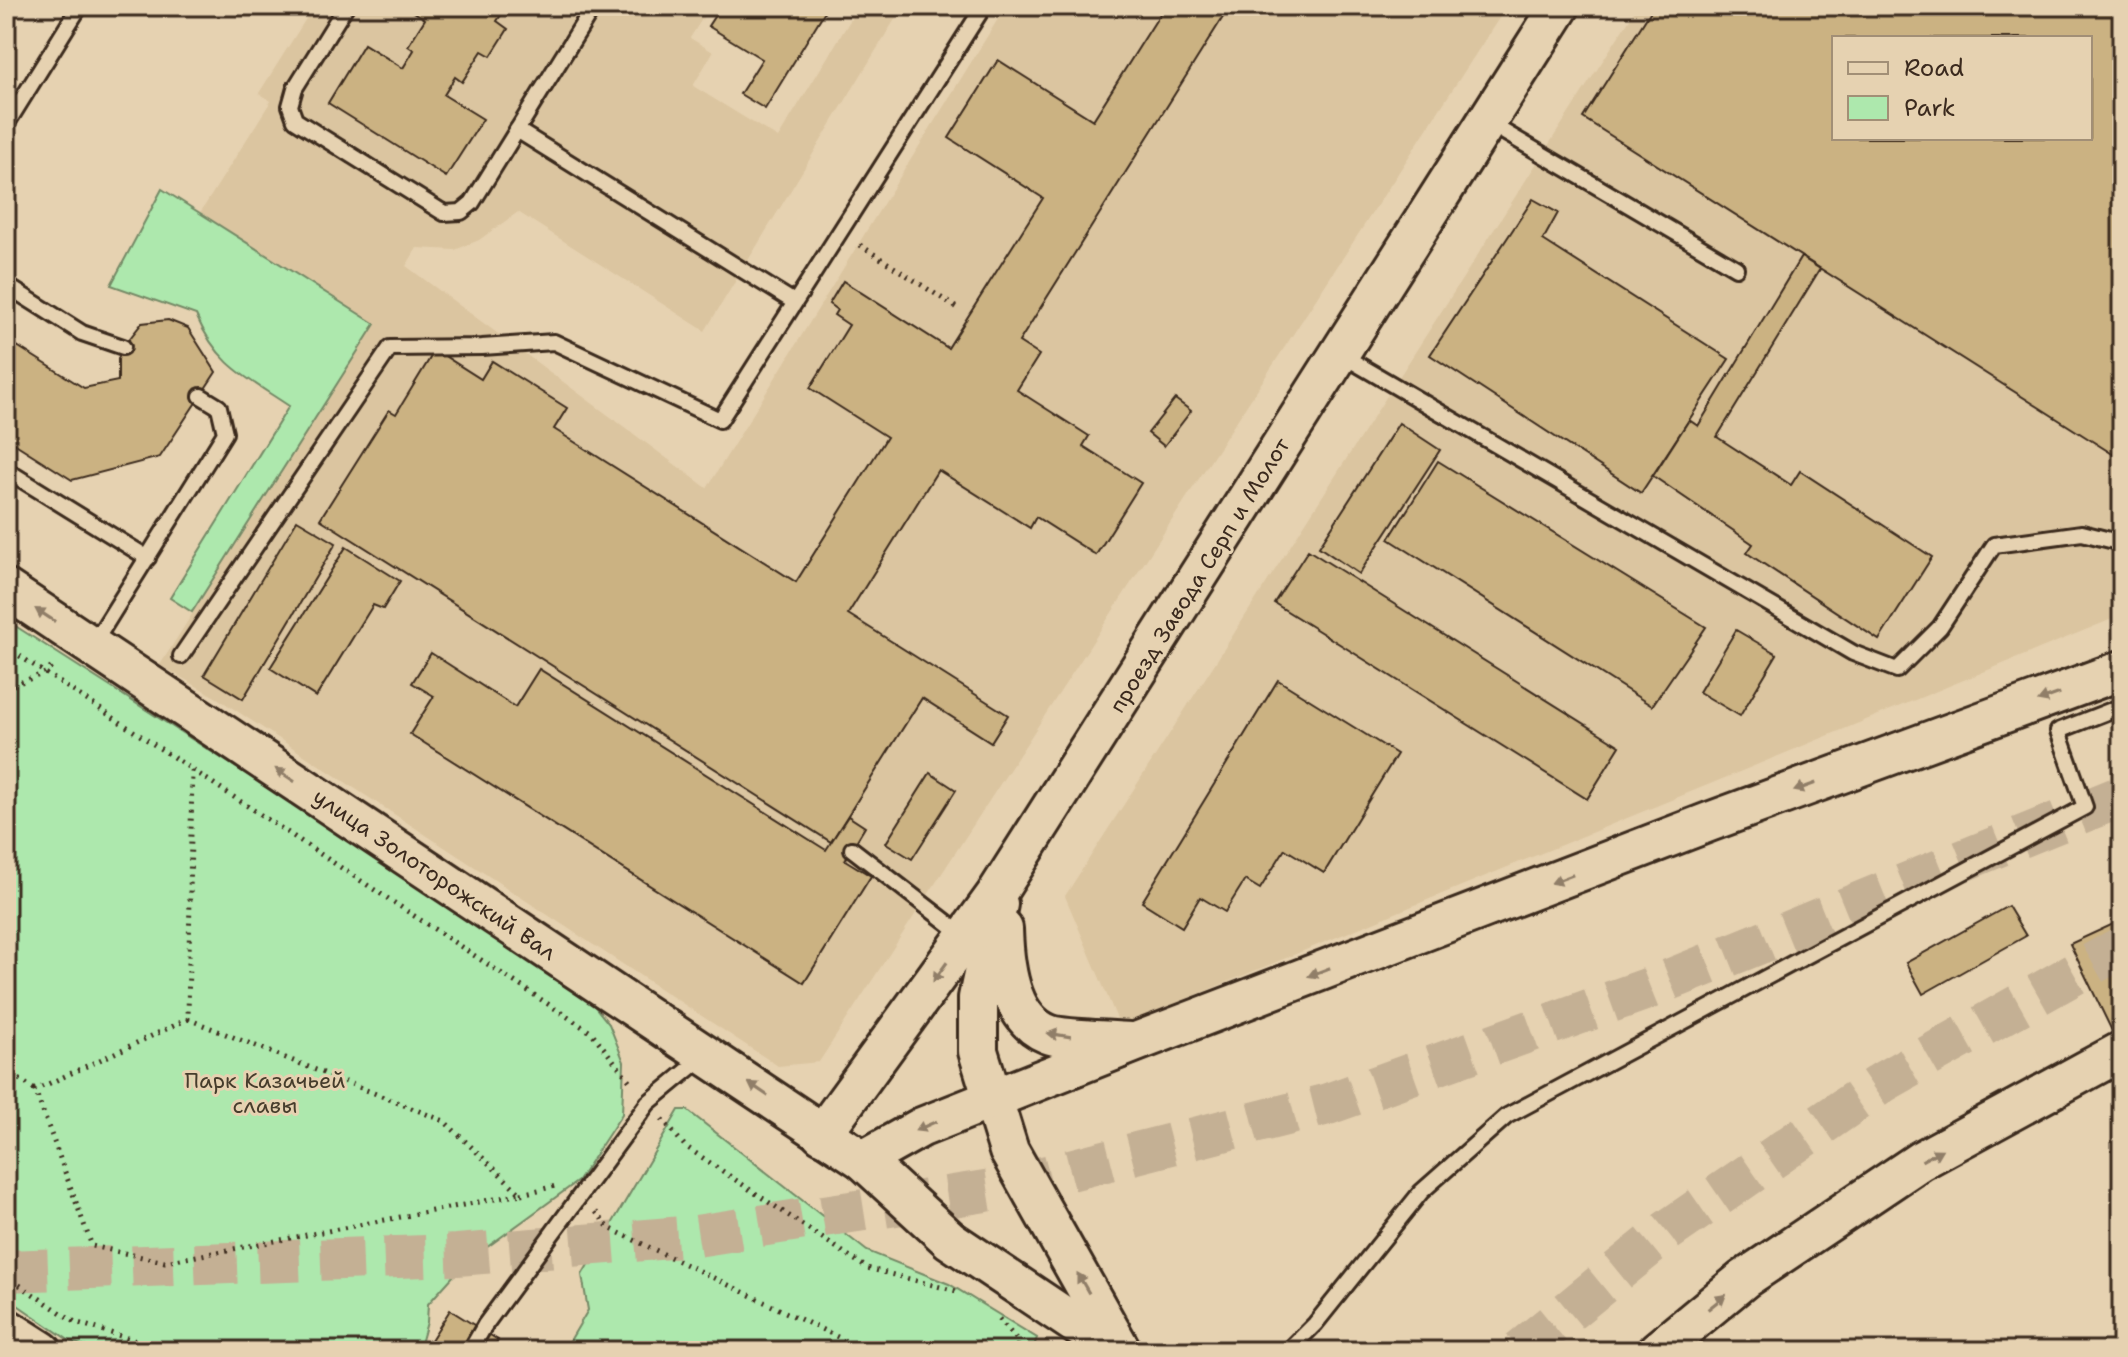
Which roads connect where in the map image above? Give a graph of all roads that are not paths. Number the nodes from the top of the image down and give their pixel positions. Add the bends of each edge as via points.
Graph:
1 (80, 6) edge
2 (346, 6) edge
3 (594, 6) edge
4 (984, 6) edge
5 (1560, 6) edge
6 (1487, 121) junction
7 (6, 125) edge
8 (517, 130) junction
9 (1736, 268) dead end
10 (6, 285) edge
11 (794, 302) junction
12 (123, 347) dead end
13 (1339, 354) junction
14 (201, 396) dead end
15 (6, 470) edge
16 (2122, 543) edge
17 (148, 558) junction
18 (6, 589) edge
19 (92, 646) junction
20 (181, 656) dead end
21 (2122, 670) edge
22 (2122, 706) edge
23 (852, 849) dead end
24 (1001, 885) junction
25 (966, 937) junction
26 (1136, 1042) junction
27 (2122, 1051) edge
28 (707, 1054) junction
29 (993, 1099) junction
30 (822, 1134) junction
31 (863, 1160) junction
32 (1042, 1301) junction
33 (6, 1328) edge
34 (42, 1351) edge
35 (470, 1351) edge
36 (1077, 1351) edge
37 (1119, 1351) edge
38 (1288, 1351) edge
39 (1657, 1351) edge

1 - 7 lane
2 - 8 lane via 295,88 290,106 295,120 444,213 461,212 472,203
3 - 8 lane
4 - 11 lane
5 - 6 street, проезд Завода Серп и Молот
6 - 9 lane
6 - 13 street, проезд Завода Серп и Молот
8 - 11 lane
10 - 12 lane via 82,333
11 - 20 lane via 720,420 554,342 390,348
13 - 16 lane via 1853,653 1897,670 1940,627 1994,545 2082,533
13 - 24 street, проезд Завода Серп и Молот
14 - 17 lane via 219,407 225,433
15 - 17 lane
17 - 19 lane
19 -> 18 street, улица Золоторожский Вал
28 -> 19 street, улица Золоторожский Вал
21 -> 26 street
22 - 38 lane via 2058,731 2085,807 1507,1116 1421,1192
23 - 25 lane
24 - 25 street, проезд Завода Серп и Молот
26 -> 24 street via 1048,1035 1023,1014 1008,975
24 - 29 street via 978,998 978,1051
25 -> 30 street, проезд Завода Серп и Молот
26 - 29 street
39 -> 27 street via 1744,1279 1920,1161
30 -> 28 street, улица Золоторожский Вал
28 - 35 lane via 648,1103
29 -> 31 street via 922,1127
37 -> 29 street via 1009,1151
30 - 31 street, улица Золоторожский Вал
31 - 32 street, улица Золоторожский Вал via 950,1240
32 - 36 street
32 - 37 street, улица Золоторожский Вал
33 - 34 street

